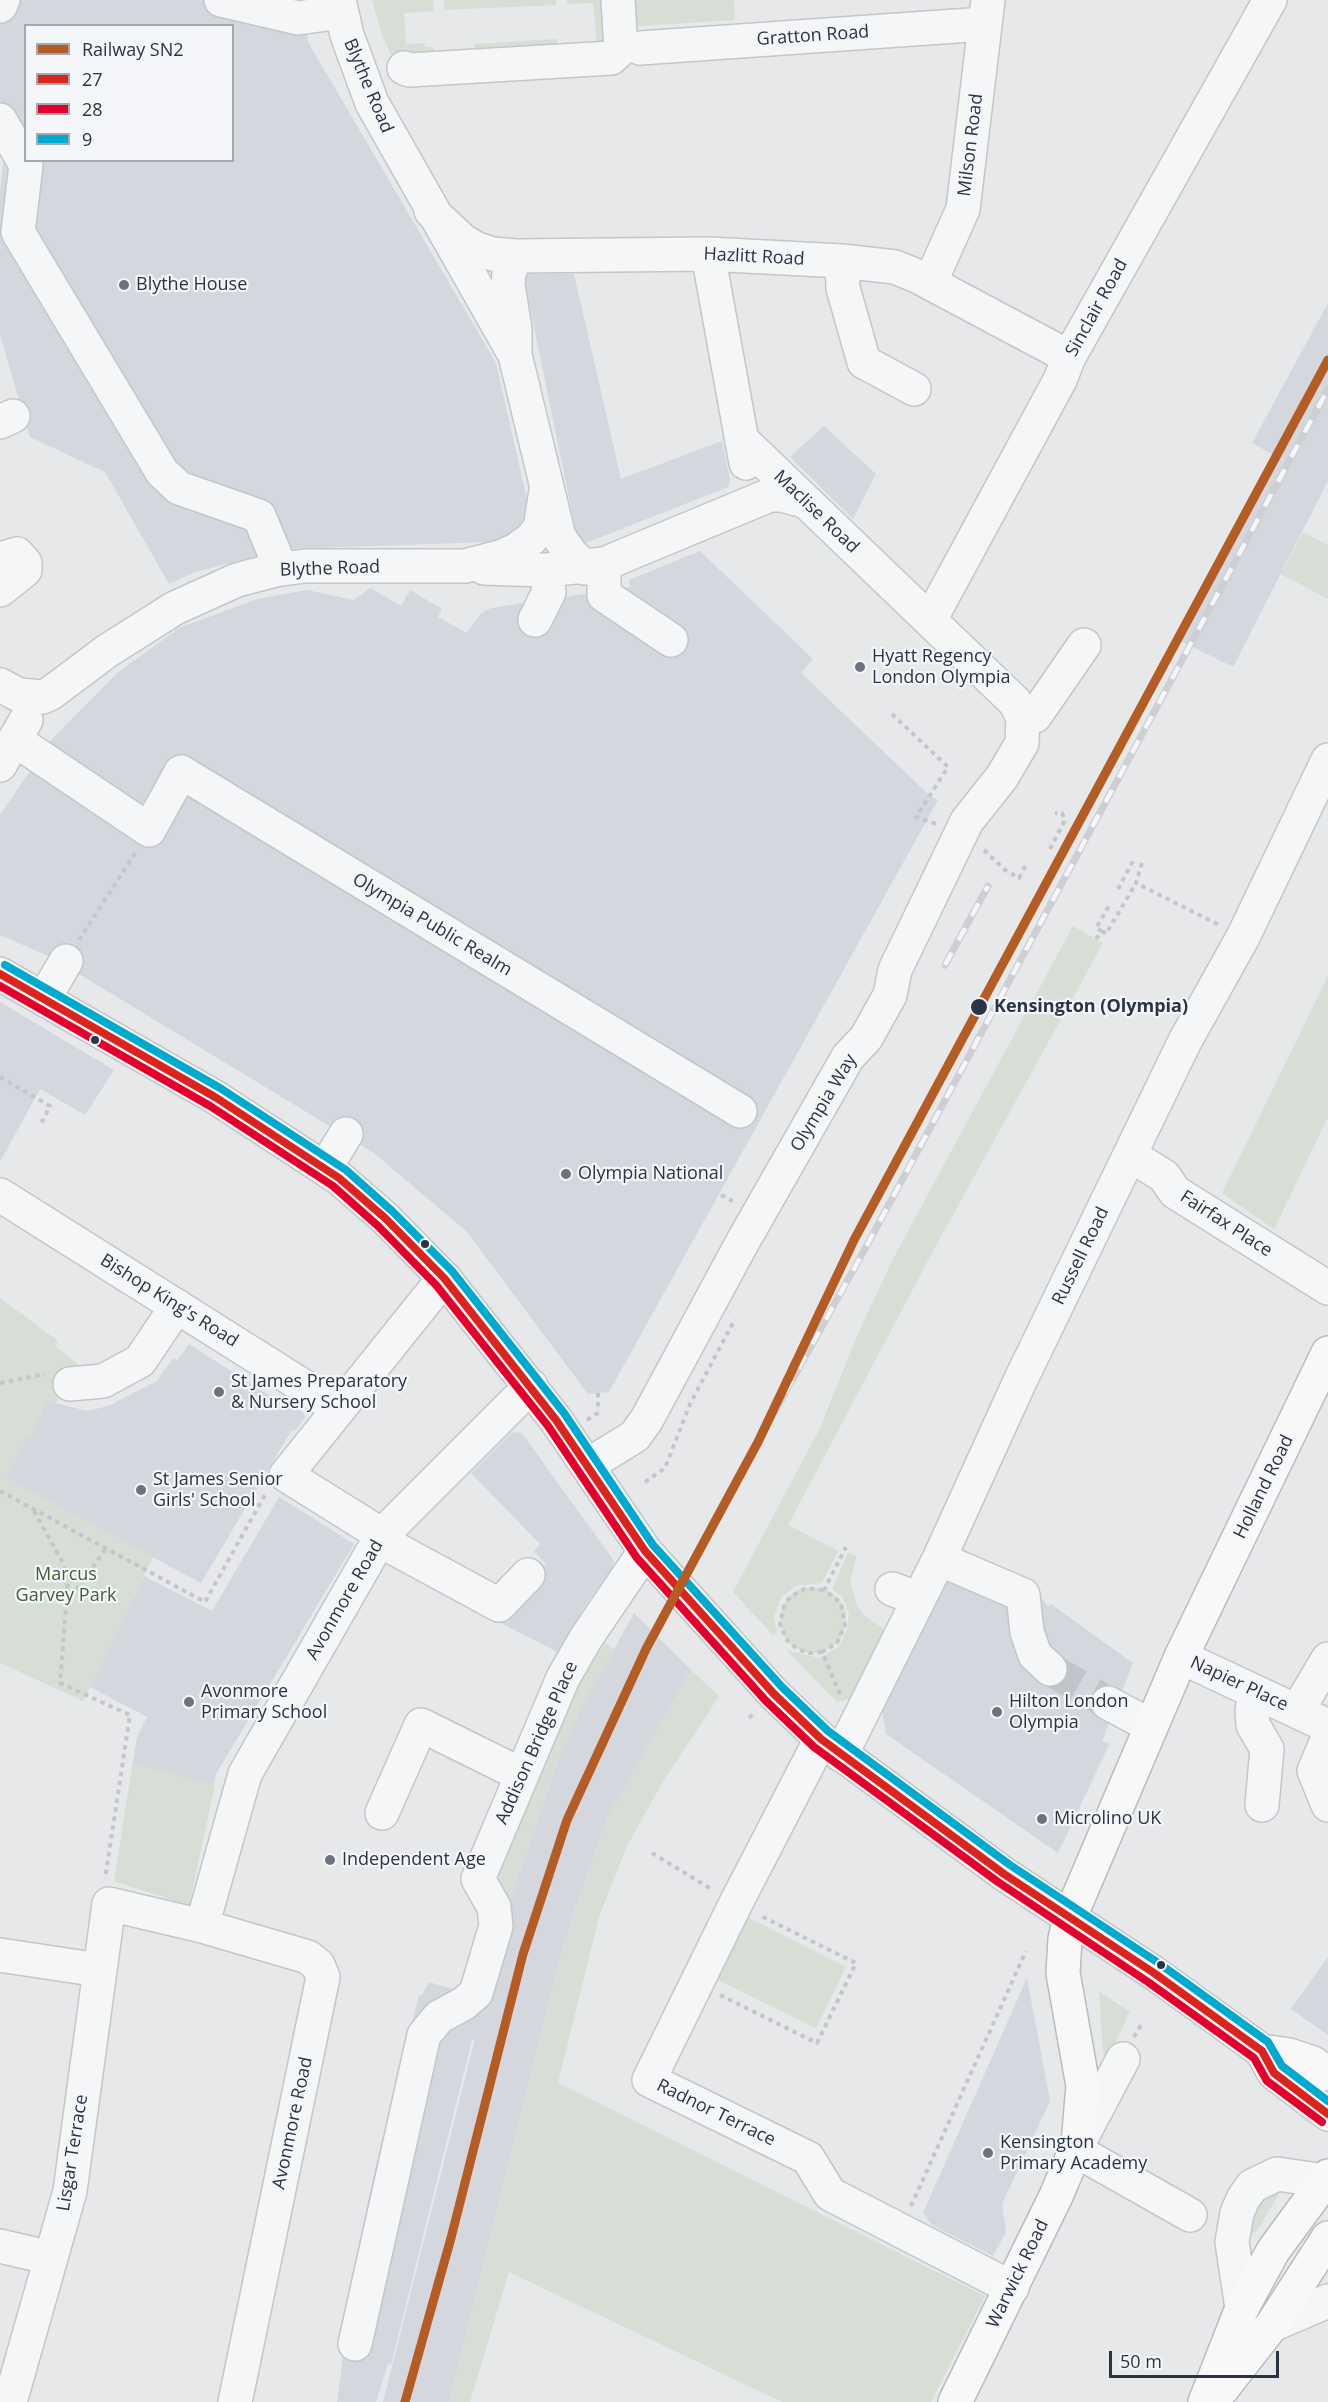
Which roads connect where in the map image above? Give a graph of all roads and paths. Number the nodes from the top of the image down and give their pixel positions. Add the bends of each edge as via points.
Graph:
1 (3, 0) edge
2 (220, 0) edge
3 (618, 0) edge
4 (1270, 0) edge
5 (0, 6) edge
6 (340, 6) edge
7 (986, 12) edge
8 (631, 49) junction
9 (404, 68) dead end
10 (0, 120) edge
11 (24, 162) edge
12 (24, 162) edge
13 (431, 211) junction
14 (708, 254) junction
15 (516, 256) junction
16 (842, 261) junction
17 (930, 283) junction
18 (514, 355) junction
19 (1069, 357) junction
20 (914, 389) dead end
21 (744, 442) junction
22 (546, 491) junction
23 (804, 501) junction
24 (730, 511) junction
25 (0, 559) edge
26 (465, 566) junction
27 (595, 566) junction
28 (281, 569) junction
29 (546, 570) junction
30 (0, 590) edge
31 (535, 620) dead end
32 (930, 621) junction
33 (671, 640) dead end
34 (1084, 645) dead end
35 (0, 685) edge
36 (43, 696) junction
37 (892, 714) dead end
38 (1023, 718) junction
39 (7, 752) edge
40 (1328, 760) edge
41 (1055, 813) dead end
42 (967, 821) junction
43 (149, 830) junction
44 (1050, 849) dead end
45 (989, 853) dead end
46 (1134, 859) dead end
47 (1027, 863) dead end
48 (1142, 863) dead end
49 (1136, 882) junction
50 (1118, 889) dead end
51 (1109, 906) dead end
52 (1102, 931) junction
53 (1243, 937) junction
54 (1096, 939) dead end
55 (66, 961) joint
56 (0, 974) edge
57 (44, 999) junction
58 (0, 1077) edge
59 (740, 1111) dead end
60 (40, 1126) dead end
61 (346, 1134) dead end
62 (1130, 1155) junction
63 (325, 1168) junction
64 (0, 1195) edge
65 (444, 1278) junction
66 (1328, 1288) edge
67 (177, 1306) junction
68 (1328, 1353) edge
69 (0, 1383) edge
70 (70, 1384) joint
71 (531, 1386) junction
72 (598, 1393) dead end
73 (338, 1408) junction
74 (586, 1421) dead end
75 (588, 1465) junction
76 (286, 1475) junction
77 (0, 1491) edge
78 (34, 1511) junction
79 (381, 1537) junction
80 (846, 1546) dead end
81 (106, 1550) junction
82 (645, 1551) junction
83 (939, 1559) junction
84 (528, 1575) dead end
85 (824, 1590) junction
86 (66, 1604) junction
87 (822, 1652) junction
88 (1181, 1657) junction
89 (1328, 1659) edge
90 (1050, 1669) tunnel mouth
91 (1256, 1692) junction
92 (843, 1700) dead end
93 (1108, 1703) tunnel mouth
94 (1297, 1711) junction
95 (1151, 1726) junction
96 (1326, 1737) edge
97 (831, 1747) junction
98 (522, 1774) junction
99 (1262, 1805) dead end
100 (1328, 1805) edge
101 (382, 1813) dead end
102 (652, 1852) dead end
103 (736, 1903) junction
104 (109, 1904) junction
105 (1070, 1917) junction
106 (202, 1926) junction
107 (1026, 1951) dead end
108 (0, 1955) edge
109 (99, 1970) junction
110 (697, 1984) junction
111 (1262, 2051) junction
112 (1123, 2059) dead end
113 (1328, 2074) edge
114 (1328, 2114) edge
115 (1076, 2147) junction
116 (1326, 2178) edge
117 (1190, 2215) dead end
118 (901, 2231) junction
119 (1328, 2238) edge
120 (0, 2246) edge
121 (51, 2258) junction
122 (1012, 2288) junction
123 (1328, 2301) edge
124 (1242, 2308) junction
125 (1272, 2325) junction
126 (355, 2344) dead end
127 (10, 2402) edge
128 (235, 2402) edge
129 (954, 2402) edge
130 (1205, 2402) edge
131 (1211, 2402) edge

1 - 5 street
2 - 6 street via 298,18
3 - 8 street
4 - 19 street, Sinclair Road
6 - 13 street, Blythe Road via 372,103
7 - 8 street, Gratton Road
7 - 17 street, Milson Road via 963,209
8 - 9 street, Gratton Road via 598,60
10 - 11 street
12 - 28 street via 18,232 162,472 179,488 259,516
13 - 15 street, Hazlitt Road via 477,249
13 - 18 street, Blythe Road
14 - 15 street, Hazlitt Road
14 - 16 street, Hazlitt Road
14 - 21 street
15 - 18 street, Blythe Road via 508,285 515,329
16 - 17 street, Hazlitt Road via 895,267
16 - 20 street via 843,288 864,362
17 - 19 street, Hazlitt Road
18 - 22 street, Blythe Road
19 - 32 street, Sinclair Road
21 - 23 street, Maclise Road
21 - 24 street via 745,487
22 - 26 street, Blythe Road via 540,528 531,539 500,557
22 - 27 street, Blythe Road via 559,537 571,555
23 - 24 street via 770,495
23 - 32 street, Maclise Road via 876,586
24 - 27 street
25 - 30 street via 17,554 26,563 25,570
26 - 28 street, Blythe Road
26 - 29 street
27 - 29 street
27 - 33 street via 604,595
28 - 36 street, Blythe Road via 237,580 175,608
29 - 31 street via 549,592
32 - 38 street, Maclise Road via 945,655 1015,702
34 - 38 street via 1035,716
35 - 36 street via 19,695
36 - 39 street
37 - 42 path via 948,767 916,817 933,824
38 - 42 street, Olympia Way via 1022,743 1002,777
39 - 43 street
40 - 53 street, Russell Road
41 - 44 path via 1062,813 1065,820
42 - 75 street, Olympia Way via 895,970 890,995 866,1038 848,1057 647,1419 635,1436
43 - 55 path
43 - 59 street, Olympia Public Realm via 181,772
45 - 47 path via 1019,878
46 - 50 path
48 - 49 path
49 - 52 path via 1106,934
49 - 53 path
51 - 52 path via 1096,928
52 - 54 path
53 - 62 street, Russell Road via 1185,1041
55 - 57 street
56 - 57 main road
57 - 63 main road via 215,1097
58 - 60 path via 50,1106
61 - 63 street
62 - 66 street, Fairfax Place via 1164,1176 1175,1192
62 - 83 street, Russell Road
63 - 65 main road via 386,1218
64 - 67 street, Bishop King's Road
65 - 71 main road
65 - 73 street
67 - 70 street via 140,1361 103,1381
67 - 73 street, Bishop King's Road
68 - 88 main road, Holland Road
69 - 70 path via 64,1371
71 - 75 main road
71 - 79 street, Avonmore Road
72 - 74 path via 600,1409
73 - 76 street
75 - 82 main road
76 - 79 street
76 - 81 path via 270,1487 205,1602
77 - 78 path
78 - 81 path
78 - 86 path via 65,1570
79 - 84 street via 499,1605
79 - 106 street, Avonmore Road via 245,1774
80 - 85 path
81 - 86 path via 102,1549
82 - 97 main road via 774,1694
82 - 98 street, Addison Bridge Place via 574,1658
83 - 90 street via 1023,1595 1027,1632 1035,1654
83 - 97 street, Russell Road via 905,1594
85 - 87 path via 841,1603 845,1625 837,1643
85 - 87 path via 806,1588 790,1597 780,1624 785,1639 803,1652
86 - 104 path via 60,1683 130,1715 105,1881
87 - 92 path
88 - 91 street, Napier Place
88 - 95 main road, Holland Road
89 - 94 street, Napier Place
91 - 94 street, Napier Place
91 - 99 street via 1253,1725 1267,1749
93 - 95 street
94 - 96 street, Napier Place
95 - 105 main road, Holland Road
96 - 100 street via 1314,1771
97 - 103 street, Radnor Terrace
97 - 105 main road via 1004,1874
98 - 101 street via 421,1725
98 - 126 street, Addison Bridge Place via 478,1879 494,1907 496,1926 476,1993 439,2017 424,2035
102 - 103 path
103 - 110 street, Radnor Terrace
103 - 110 path via 856,1963 817,2043
104 - 106 street, Avonmore Road
104 - 109 street, Lisgar Terrace
105 - 111 main road
105 - 115 main road, Warwick Road via 1063,1973 1083,2086
106 - 128 street, Avonmore Road via 308,1957 318,1965 323,1977
107 - 118 path
108 - 109 street
109 - 121 street, Lisgar Terrace via 70,2191
110 - 118 street, Radnor Terrace via 649,2080 808,2158 830,2194
111 - 113 main road via 1313,2063
111 - 114 main road via 1274,2073
112 - 115 street, Warwick Road
115 - 117 street
115 - 122 main road, Warwick Road
116 - 124 main road via 1290,2225
116 - 124 street via 1277,2174 1252,2186 1243,2199 1232,2242
118 - 122 street, Radnor Terrace
119 - 125 main road
120 - 121 street
121 - 127 street, Lisgar Terrace
122 - 129 main road, Warwick Road
123 - 125 street
124 - 130 main road
125 - 131 main road

